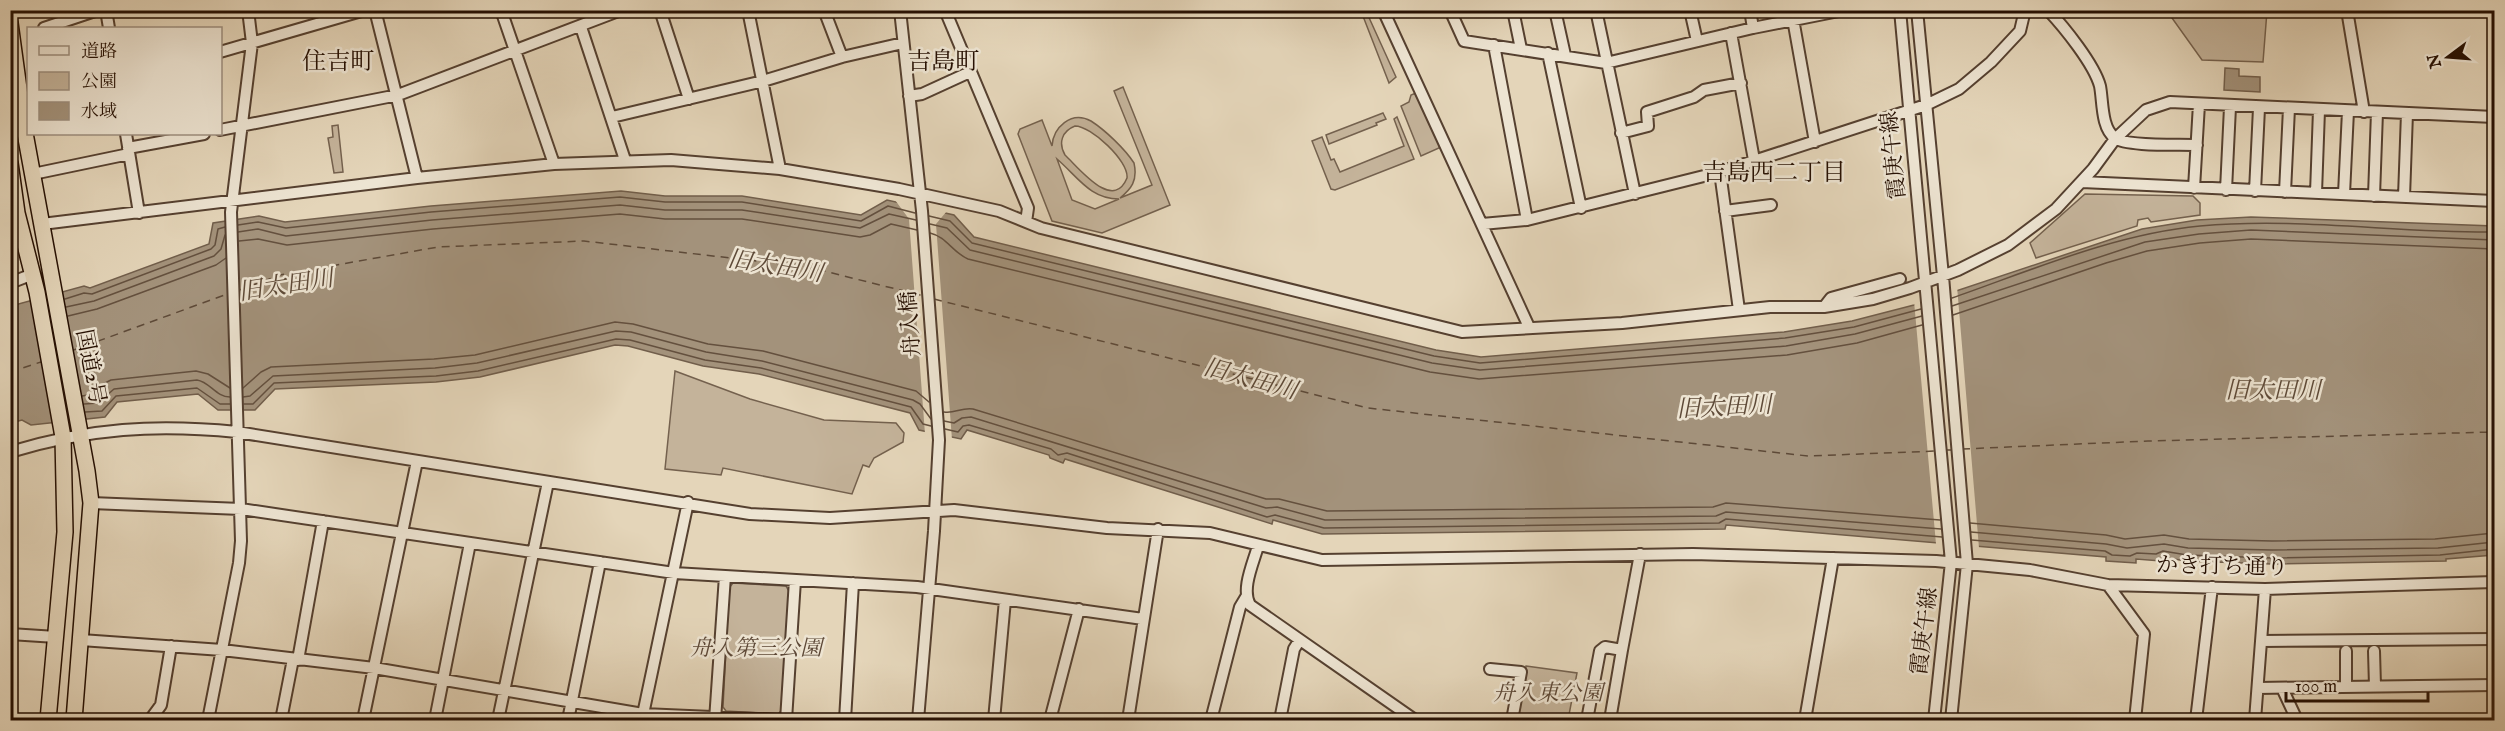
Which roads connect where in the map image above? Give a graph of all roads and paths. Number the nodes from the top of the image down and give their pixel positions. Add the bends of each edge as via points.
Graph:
1 (16, 10) edge
2 (98, 10) edge
3 (106, 10) edge
4 (248, 10) edge
5 (365, 10) edge
6 (375, 10) edge
7 (501, 10) edge
8 (621, 10) edge
9 (660, 10) edge
10 (748, 10) edge
11 (824, 10) edge
12 (900, 10) edge
13 (945, 10) edge
14 (1383, 10) edge
15 (1450, 10) edge
16 (1513, 10) edge
17 (1555, 10) edge
18 (1596, 10) edge
19 (1690, 10) edge
20 (1750, 10) edge
21 (1900, 10) edge
22 (1917, 10) edge
23 (2025, 10) edge
24 (2048, 10) edge
25 (2347, 10) edge
26 (1841, 11) edge
27 (10, 13) edge
28 (324, 16) edge
29 (1793, 19) junction
30 (10, 23) edge
31 (47, 27) edge
32 (109, 27) edge
33 (581, 27) junction
34 (1753, 28) junction
35 (1731, 33) junction
36 (1697, 41) junction
37 (252, 43) junction
38 (903, 43) junction
39 (1494, 45) junction
40 (1521, 49) junction
41 (222, 51) edge
42 (516, 52) junction
43 (1548, 53) junction
44 (1564, 55) junction
45 (842, 57) junction
46 (1606, 63) junction
47 (970, 72) junction
48 (763, 81) junction
49 (1741, 83) junction
50 (398, 95) junction
51 (909, 96) junction
52 (689, 99) junction
53 (2199, 104) junction
54 (1926, 105) junction
55 (2230, 106) junction
56 (2259, 108) junction
57 (2289, 108) junction
58 (21, 110) edge
59 (2319, 110) junction
60 (2348, 111) junction
61 (1908, 112) junction
62 (2364, 112) junction
63 (2377, 112) junction
64 (2407, 113) junction
65 (612, 117) junction
66 (2494, 117) edge
67 (241, 126) junction
68 (222, 130) edge
69 (1621, 133) junction
70 (126, 135) edge
71 (200, 135) edge
72 (2115, 139) junction
73 (1815, 142) junction
74 (2197, 145) junction
75 (129, 151) junction
76 (625, 160) junction
77 (1754, 160) junction
78 (10, 163) edge
79 (554, 164) junction
80 (780, 169) junction
81 (1720, 172) junction
82 (33, 174) junction
83 (417, 178) junction
84 (2082, 182) junction
85 (2194, 188) junction
86 (2226, 190) junction
87 (2255, 191) junction
88 (2285, 192) junction
89 (920, 193) junction
90 (2316, 193) junction
91 (1635, 194) junction
92 (2344, 194) junction
93 (2374, 196) junction
94 (2404, 197) junction
95 (232, 201) junction
96 (2494, 201) edge
97 (1771, 205) dead end
98 (1581, 208) junction
99 (1725, 211) junction
100 (139, 213) junction
101 (1527, 220) junction
102 (1026, 222) junction
103 (42, 224) junction
104 (1482, 224) junction
105 (33, 274) junction
106 (1943, 276) junction
107 (1900, 279) dead end
108 (1926, 282) junction
109 (10, 283) edge
110 (1824, 307) junction
111 (1739, 310) junction
112 (1529, 327) junction
113 (70, 429) junction
114 (237, 432) junction
115 (10, 452) edge
116 (417, 461) junction
117 (548, 482) junction
118 (688, 502) junction
119 (91, 503) junction
120 (241, 509) junction
121 (935, 512) junction
122 (324, 521) junction
123 (1158, 529) junction
124 (402, 532) junction
125 (470, 543) junction
126 (1258, 546) junction
127 (534, 551) junction
128 (1640, 554) junction
129 (1833, 558) junction
130 (600, 562) junction
131 (1951, 562) junction
132 (1967, 564) junction
133 (674, 573) junction
134 (725, 576) junction
135 (795, 580) junction
136 (2494, 582) edge
137 (853, 583) junction
138 (2108, 585) junction
139 (2212, 587) junction
140 (929, 588) junction
141 (2265, 589) junction
142 (1245, 597) junction
143 (1005, 600) junction
144 (1079, 609) junction
145 (1143, 619) junction
146 (10, 634) edge
147 (56, 637) junction
148 (2494, 639) edge
149 (81, 640) junction
150 (1299, 641) junction
151 (2261, 641) junction
152 (171, 646) junction
153 (222, 650) junction
154 (1622, 650) junction
155 (2346, 651) dead end
156 (2374, 651) dead end
157 (296, 660) junction
158 (374, 668) junction
159 (1490, 669) dead end
160 (443, 681) junction
161 (2494, 685) edge
162 (2346, 686) junction
163 (2375, 686) junction
164 (2258, 688) junction
165 (2282, 688) junction
166 (504, 690) junction
167 (572, 703) junction
168 (643, 717) edge
169 (715, 718) edge
170 (48, 720) edge
171 (74, 720) edge
172 (150, 720) edge
173 (207, 720) edge
174 (281, 720) edge
175 (363, 720) edge
176 (435, 720) edge
177 (498, 720) edge
178 (568, 720) edge
179 (785, 720) edge
180 (845, 720) edge
181 (918, 720) edge
182 (994, 720) edge
183 (1050, 720) edge
184 (1128, 720) edge
185 (1211, 720) edge
186 (1280, 720) edge
187 (1415, 720) edge
188 (1512, 720) edge
189 (1587, 720) edge
190 (1610, 720) edge
191 (1805, 720) edge
192 (1934, 720) edge
193 (1951, 720) edge
194 (2135, 720) edge
195 (2196, 720) edge
196 (2255, 720) edge
197 (2297, 720) edge

1 - 27 street
2 - 31 street
3 - 32 street
4 - 37 street
5 - 28 street
6 - 50 street
7 - 42 street
8 - 33 street
9 - 52 street
10 - 48 street
11 - 45 street
12 - 38 street, 舟入橋
13 - 47 street
14 - 104 street
15 - 39 street via 1464,41
16 - 40 street
17 - 44 street
18 - 46 street
19 - 36 street
20 - 34 street
21 - 61 street, 霞庚午線
22 - 54 street
23 - 54 street via 2020,31 1992,62 1959,89
24 - 72 street via 2093,70 2107,127
25 - 62 street
26 - 29 street
28 - 37 street
29 - 34 street
29 - 73 street
30 - 58 highway, 国道2号
33 - 42 street
33 - 65 street
34 - 35 street
35 - 36 street
35 - 49 street
36 - 46 street
37 - 41 street
37 - 67 street
38 - 45 street
38 - 51 street, 舟入橋
39 - 40 street
39 - 101 street
40 - 43 street
42 - 50 street
42 - 79 street
43 - 44 street
43 - 98 street
44 - 46 street
45 - 48 street
46 - 69 street
47 - 51 street
47 - 102 street via 1028,208
48 - 52 street
48 - 80 street
49 - 69 street via 1704,90 1647,112 1648,126
49 - 77 street
50 - 67 street
50 - 83 street
51 - 89 street, 舟入橋
52 - 65 street
53 - 55 street
53 - 72 street via 2155,105
53 - 74 street
54 - 61 street
54 - 106 street
55 - 56 street
55 - 86 street
56 - 57 street
56 - 87 street
57 - 59 street
57 - 88 street
58 - 82 highway, 国道2号
59 - 60 street
59 - 90 street
60 - 62 street
60 - 92 street
61 - 73 street
61 - 108 street, 霞庚午線
62 - 63 street
63 - 64 street
63 - 93 street
64 - 66 street
64 - 94 street
65 - 76 street
67 - 68 street
67 - 95 street
69 - 91 street
70 - 75 street
71 - 75 street
72 - 74 street
72 - 84 street
73 - 77 street
74 - 85 street
75 - 82 street
75 - 100 street
76 - 79 street
76 - 80 street via 701,161
77 - 81 street
78 - 105 highway, 国道2号 via 17,213
79 - 83 street
80 - 89 street
81 - 91 street
81 - 99 street
82 - 103 highway, 国道2号
83 - 95 street
84 - 85 street
84 - 106 street via 2033,229
85 - 86 street
86 - 87 street
87 - 88 street
88 - 90 street
89 - 102 street via 999,211
89 - 121 street, 舟入橋 via 939,440
90 - 92 street
91 - 98 street
92 - 93 street
93 - 94 street
94 - 96 street
95 - 100 street
95 - 114 street
97 - 99 street
98 - 101 street
99 - 111 street
100 - 103 street
101 - 104 street
102 - 112 street via 1442,328 1462,332
103 - 113 highway, 国道2号
104 - 112 street
105 - 109 street
105 - 113 highway, 国道2号
106 - 108 street
106 - 132 street
107 - 110 street via 1831,298
108 - 110 street via 1873,299
108 - 131 street, 霞庚午線
110 - 111 street
111 - 112 street via 1622,323
113 - 114 street, かき打ち通り via 191,427
113 - 115 street, かき打ち通り
113 - 119 highway, 国道2号
113 - 147 highway, 国道2号
114 - 116 street, かき打ち通り
114 - 120 street
116 - 117 street, かき打ち通り
116 - 124 street
117 - 118 street, かき打ち通り
117 - 127 street
118 - 121 street, かき打ち通り via 793,518
118 - 133 street
119 - 120 street
119 - 149 highway, 国道2号
120 - 122 street
120 - 153 street via 239,563
121 - 123 street, かき打ち通り via 954,510 1107,528
121 - 140 street, 舟入橋
122 - 124 street
122 - 157 street
123 - 126 street, かき打ち通り via 1218,534
123 - 145 street
124 - 125 street
124 - 158 street
125 - 127 street
125 - 160 street
126 - 128 street, かき打ち通り via 1322,560
126 - 142 street
127 - 130 street
127 - 166 street
128 - 129 street, かき打ち通り
128 - 154 street
129 - 131 street, かき打ち通り
129 - 191 street
130 - 133 street
130 - 167 street
131 - 132 street, かき打ち通り
131 - 192 street, 霞庚午線
132 - 138 street, かき打ち通り via 2030,570
132 - 193 street
133 - 134 street
133 - 168 street
134 - 135 street
134 - 169 street
135 - 137 street
135 - 179 street
136 - 141 street, かき打ち通り
137 - 140 street
137 - 180 street
138 - 139 street, かき打ち通り
138 - 194 street via 2144,634
139 - 141 street, かき打ち通り
139 - 195 street
140 - 143 street
140 - 181 street, 舟入橋
141 - 151 street
142 - 150 street via 1258,613
142 - 185 street
143 - 144 street
143 - 182 street
144 - 145 street
144 - 183 street
145 - 184 street
146 - 147 street
147 - 170 highway, 国道2号
148 - 151 street
149 - 152 street
149 - 171 highway, 国道2号
150 - 186 street
150 - 187 street
151 - 164 street
152 - 153 street
152 - 172 street via 161,705
153 - 157 street
153 - 173 street
154 - 189 street via 1605,647 1600,651
154 - 190 street
155 - 162 street
156 - 163 street
157 - 158 street
157 - 174 street
158 - 160 street
158 - 175 street
159 - 188 street via 1521,672
160 - 166 street
160 - 176 street
161 - 163 street
162 - 163 street
162 - 165 street
164 - 165 street
164 - 196 street
165 - 197 street
166 - 167 street
166 - 177 street
167 - 168 street
167 - 178 street
168 - 169 street
169 - 179 street

